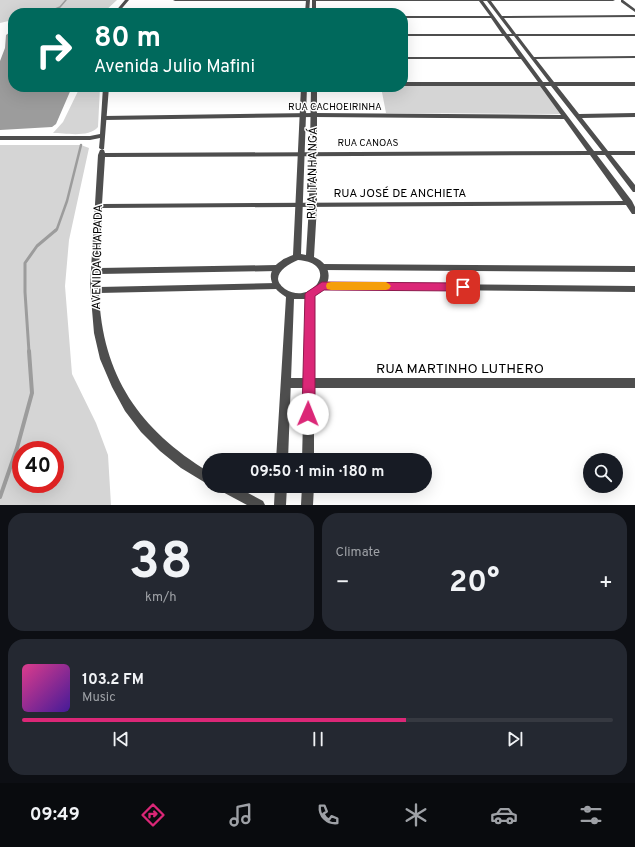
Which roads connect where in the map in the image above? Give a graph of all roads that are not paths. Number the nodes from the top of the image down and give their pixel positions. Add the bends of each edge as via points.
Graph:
1 (127, 0) edge
2 (175, 0) edge
3 (308, 0) edge
4 (314, 0) edge
5 (481, 0) edge
6 (488, 0) edge
7 (612, 0) edge
8 (622, 0) edge
9 (120, 8) edge
10 (635, 10) edge
11 (635, 16) edge
12 (408, 17) edge
13 (493, 17) junction
14 (501, 17) junction
15 (408, 35) edge
16 (506, 35) junction
17 (514, 35) junction
18 (635, 35) edge
19 (635, 57) edge
20 (408, 58) edge
21 (523, 58) junction
22 (532, 58) junction
23 (408, 84) edge
24 (542, 84) junction
25 (552, 84) junction
26 (635, 84) edge
27 (106, 92) edge
28 (304, 92) edge
29 (314, 92) edge
30 (314, 115) junction
31 (303, 116) junction
32 (577, 116) junction
33 (635, 116) edge
34 (566, 117) junction
35 (104, 118) junction
36 (103, 132) junction
37 (69, 137) junction
38 (0, 138) edge
39 (90, 138) junction
40 (102, 151) junction
41 (592, 153) junction
42 (606, 153) junction
43 (635, 153) edge
44 (301, 154) junction
45 (314, 154) junction
46 (635, 190) edge
47 (629, 204) junction
48 (300, 205) junction
49 (98, 206) junction
50 (313, 206) junction
51 (635, 212) edge
52 (297, 257) junction
53 (310, 258) junction
54 (322, 267) junction
55 (277, 268) junction
56 (635, 268) edge
57 (95, 271) junction
58 (277, 286) junction
59 (322, 286) junction
60 (635, 289) edge
61 (95, 290) junction
62 (310, 294) junction
63 (290, 295) junction
64 (286, 383) junction
65 (309, 383) junction
66 (635, 383) edge
67 (282, 453) edge
68 (308, 453) edge
69 (202, 474) edge
70 (236, 493) edge
71 (281, 493) edge
72 (308, 493) edge
73 (259, 505) edge
74 (280, 505) edge
75 (308, 505) edge

1 - 9 street
2 - 3 street
4 - 5 street
5 - 6 street
5 - 13 street
6 - 7 street
6 - 14 street
7 - 8 street
8 - 10 street
11 - 14 street
12 - 13 street
13 - 16 street
14 - 17 street
15 - 16 street
16 - 17 street
16 - 21 street
17 - 18 street
17 - 22 street
19 - 22 street
20 - 21 street
21 - 24 street
22 - 25 street
23 - 24 street
24 - 25 street
24 - 34 street
25 - 26 street
25 - 32 street
27 - 35 street, AVENIDA CHAPADA
28 - 31 street, RUA ITANHANGÁ
29 - 30 street, RUA ITANHANGÁ
30 - 31 street, RUA CACHOEIRINHA
30 - 34 street, RUA CACHOEIRINHA
30 - 45 street, RUA ITANHANGÁ
31 - 35 street, RUA CACHOEIRINHA
31 - 44 street, RUA ITANHANGÁ
32 - 33 street
32 - 42 street
34 - 41 street
35 - 36 street, AVENIDA CHAPADA
36 - 37 street
36 - 39 street
36 - 40 street, AVENIDA CHAPADA
37 - 38 street
37 - 39 street
39 - 40 street via 97,141
40 - 44 street, RUA CANOAS
40 - 49 street, AVENIDA CHAPADA
41 - 42 street, RUA CANOAS
41 - 45 street, RUA CANOAS
41 - 47 street
42 - 43 street, RUA CANOAS
42 - 46 street
44 - 45 street, RUA CANOAS
44 - 48 street, RUA ITANHANGÁ
45 - 50 street, RUA ITANHANGÁ
47 - 50 street, RUA JOSÉ DE ANCHIETA
47 - 51 street
48 - 49 street, RUA JOSÉ DE ANCHIETA
48 - 50 street, RUA JOSÉ DE ANCHIETA
48 - 52 street, RUA ITANHANGÁ
49 - 57 street, AVENIDA CHAPADA
50 - 53 street, RUA ITANHANGÁ
52 - 53 street
52 - 55 street via 287,260
53 - 54 street
54 - 56 street
54 - 59 street via 325,279
55 - 57 street
55 - 58 street via 274,277
57 - 61 street, AVENIDA CHAPADA
58 - 61 street
58 - 63 street
59 - 60 street
59 - 62 street
61 - 69 street, AVENIDA CHAPADA via 99,337 106,361 127,406 158,442 179,460
62 - 63 street
62 - 65 street
63 - 64 street
64 - 65 street, RUA MARTINHO LUTHERO
64 - 67 street
65 - 66 street, RUA MARTINHO LUTHERO
65 - 68 street
70 - 73 street
71 - 74 street
72 - 75 street

